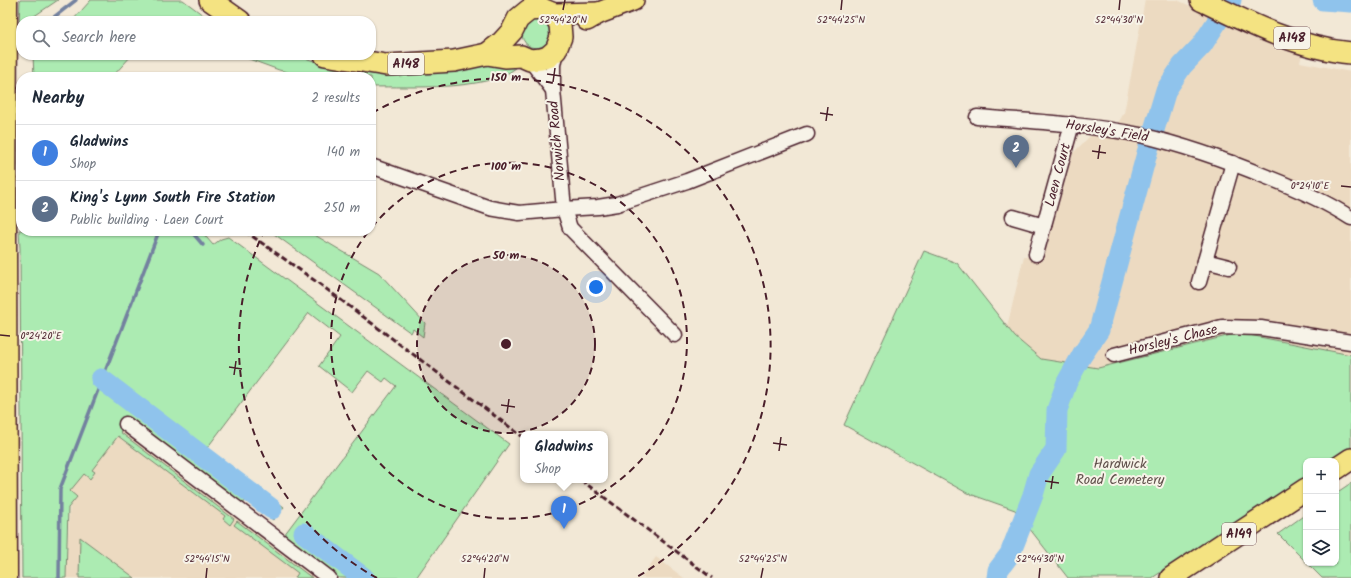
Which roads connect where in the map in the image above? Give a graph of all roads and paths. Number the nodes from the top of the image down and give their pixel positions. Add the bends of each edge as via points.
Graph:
1 (6, 0) edge
2 (210, 0) edge
3 (633, 0) edge
4 (1201, 0) edge
5 (599, 13) junction
6 (554, 14) junction
7 (233, 16) edge
8 (512, 31) junction
9 (559, 43) junction
10 (1351, 53) edge
11 (487, 54) junction
12 (525, 58) junction
13 (356, 60) edge
14 (553, 90) junction
15 (977, 117) dead end
16 (1072, 124) junction
17 (808, 134) dead end
18 (1234, 163) junction
19 (376, 168) edge
20 (564, 209) junction
21 (1012, 217) dead end
22 (1351, 218) edge
23 (1044, 226) junction
24 (1036, 254) dead end
25 (1205, 261) junction
26 (1229, 267) dead end
27 (1199, 282) dead end
28 (676, 335) dead end
29 (1351, 342) edge
30 (1114, 355) dead end
31 (126, 424) dead end
32 (1351, 459) edge
33 (1339, 467) edge
34 (1303, 491) edge
35 (6, 578) edge
36 (329, 578) edge
37 (1171, 578) edge

1 - 35 highway, bridge
2 - 7 main road
3 - 5 main road, A148
4 - 10 main road, A148 via 1276,34 1334,51
5 - 6 main road, A148
5 - 9 main road, A148
6 - 8 main road, A148 via 542,9 529,10 518,19
6 - 9 main road via 560,24
8 - 11 main road, A148
8 - 12 main road via 513,45
9 - 12 main road, A148 via 548,57
9 - 14 street, Norwich Road via 553,66
11 - 12 main road, A148
11 - 13 main road, A148 via 454,61 386,65
12 - 14 street, Norwich Road
14 - 20 street, Norwich Road
15 - 16 street, Horsley's Field
16 - 18 street, Horsley's Field via 1144,136
16 - 23 street, Laen Court
17 - 20 street via 617,204 598,208
18 - 22 street, Horsley's Field via 1290,186
18 - 25 street
19 - 20 street via 490,208 519,213
20 - 28 street, Norwich Road via 570,228
21 - 23 street, Laen Court
23 - 24 street, Laen Court
25 - 26 street
25 - 27 street
29 - 30 street, Horsley's Chase via 1261,328 1222,327
31 - 36 street
32 - 33 main road
34 - 37 main road, A149

